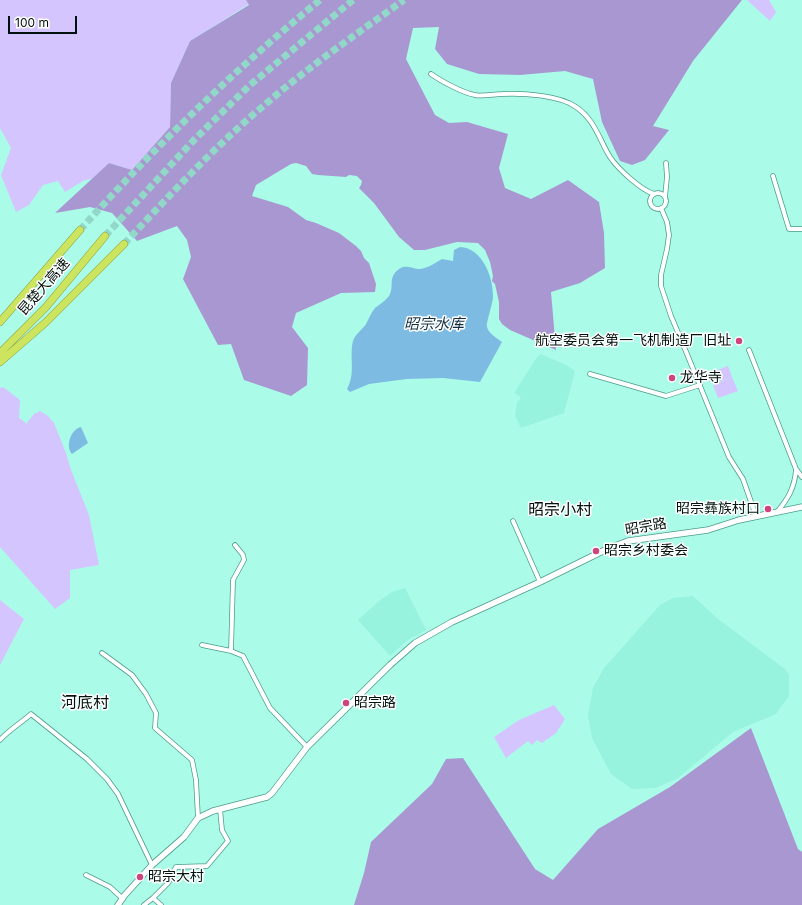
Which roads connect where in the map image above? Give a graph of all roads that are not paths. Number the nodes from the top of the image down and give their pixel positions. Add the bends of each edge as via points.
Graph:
1 (430, 74) dead end
2 (666, 163) dead end
3 (774, 176) dead end
4 (666, 183) junction
5 (644, 190) junction
6 (655, 194) junction
7 (665, 197) junction
8 (650, 201) junction
9 (661, 208) junction
10 (802, 229) edge
11 (80, 230) tunnel mouth
12 (105, 236) tunnel mouth
13 (124, 244) tunnel mouth
14 (0, 322) edge
15 (749, 350) dead end
16 (0, 353) edge
17 (0, 362) edge
18 (590, 374) dead end
19 (700, 385) junction
20 (796, 470) junction
21 (802, 477) edge
22 (802, 507) edge
23 (777, 512) junction
24 (756, 516) junction
25 (513, 521) dead end
26 (235, 544) dead end
27 (540, 582) junction
28 (202, 645) dead end
29 (231, 651) junction
30 (102, 653) dead end
31 (0, 740) edge
32 (307, 747) junction
33 (220, 810) junction
34 (198, 818) junction
35 (152, 865) junction
36 (86, 875) dead end
37 (153, 898) junction
38 (122, 899) junction
39 (118, 905) edge
40 (144, 905) edge
41 (161, 905) edge

1 - 5 street via 475,95 550,96 576,107 594,124 611,158
2 - 4 street
3 - 10 street via 788,230
4 - 6 street
4 - 7 street
5 - 6 street
5 - 8 street
6 - 7 street via 662,194
6 - 8 street
7 - 9 street via 665,205
8 - 9 street via 654,207
9 - 19 street via 669,235 661,286
11 - 14 highway, 昆楚大高速
12 - 16 highway, 昆楚大高速 via 49,303
13 - 17 highway via 45,323
15 - 20 street
18 - 19 street via 666,396
19 - 24 street via 729,457 743,479
20 - 21 street
20 - 23 street via 790,494
22 - 23 street, 昭宗路
23 - 24 street, 昭宗路
24 - 27 street, 昭宗路 via 708,530 628,541
25 - 27 street
26 - 29 street via 244,554 244,560 233,580
27 - 32 street, 昭宗路 via 452,622 415,643
28 - 29 street
29 - 32 street via 243,656 270,708
30 - 34 street via 132,675 156,713 156,728 192,760
31 - 35 street via 30,714 75,750 107,778 118,794
32 - 33 street, 昭宗路 via 267,797
33 - 34 street, 昭宗路
33 - 37 street via 222,830 228,840 207,866 176,867 168,884
34 - 35 street via 179,843
35 - 38 street
36 - 38 street via 110,887
37 - 40 street
37 - 41 street
38 - 39 street

